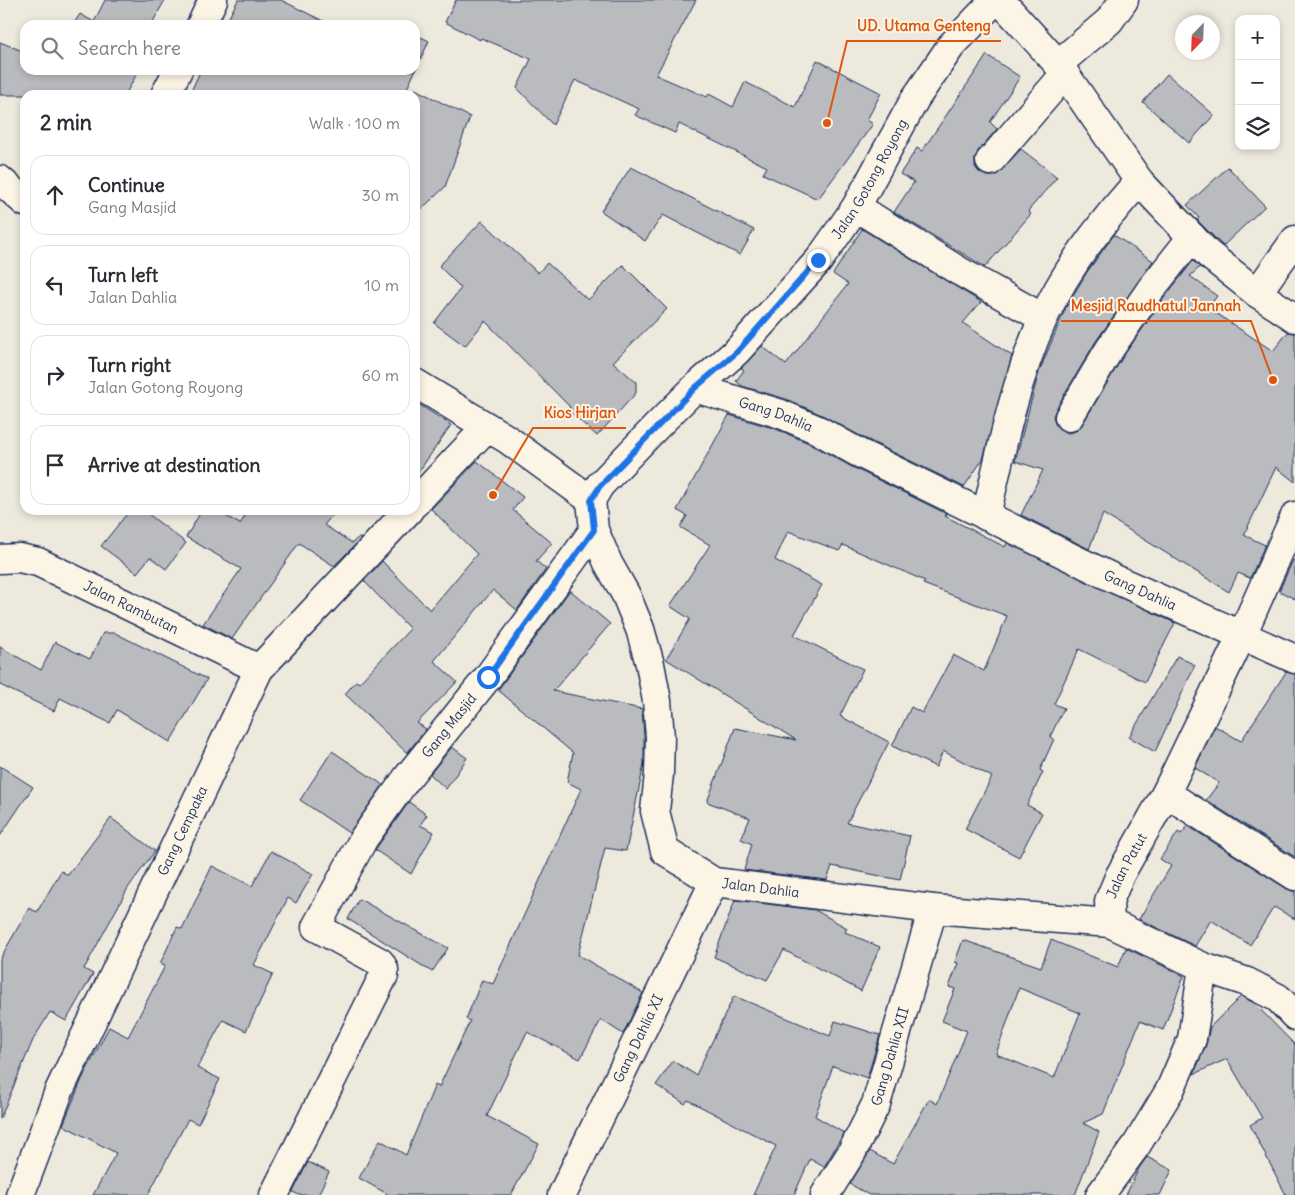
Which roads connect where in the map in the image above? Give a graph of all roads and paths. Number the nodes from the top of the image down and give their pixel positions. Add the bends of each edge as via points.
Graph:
1 (213, 0) edge
2 (995, 0) edge
3 (1000, 0) edge
4 (1124, 0) edge
5 (203, 20) edge
6 (1062, 69) junction
7 (175, 75) edge
8 (168, 90) edge
9 (990, 161) dead end
10 (0, 180) edge
11 (1139, 181) junction
12 (20, 198) edge
13 (856, 207) junction
14 (1192, 238) junction
15 (1295, 240) edge
16 (1258, 293) junction
17 (1043, 318) junction
18 (1295, 318) edge
19 (420, 386) edge
20 (695, 388) junction
21 (1069, 417) dead end
22 (487, 427) junction
23 (420, 498) edge
24 (591, 500) junction
25 (404, 515) edge
26 (986, 516) junction
27 (1295, 516) edge
28 (594, 530) junction
29 (0, 559) edge
30 (1241, 637) junction
31 (1295, 659) edge
32 (259, 669) junction
33 (1166, 793) junction
34 (1295, 876) edge
35 (714, 882) junction
36 (933, 909) junction
37 (1110, 923) junction
38 (1203, 967) junction
39 (1295, 1016) edge
40 (20, 1195) edge
41 (274, 1195) edge
42 (562, 1195) edge
43 (825, 1195) edge
44 (1100, 1195) edge

1 - 5 street
2 - 13 street, Jalan Gotong Royong via 952,46 916,99
3 - 6 street
4 - 6 street via 1109,21
6 - 9 street
6 - 11 street
7 - 8 street
10 - 12 street
11 - 14 street
11 - 17 street via 1103,222
13 - 17 street
13 - 20 street, Jalan Gotong Royong via 792,292 737,352
14 - 16 street
14 - 21 street via 1151,289 1109,350
15 - 16 street
16 - 18 street
17 - 26 street via 1009,416
19 - 22 street
20 - 24 street, Jalan Gotong Royong via 600,486
20 - 26 street, Gang Dahlia via 782,414
22 - 23 street
22 - 24 street
24 - 28 street, Jalan Dahlia
25 - 32 street, Gang Cempaka
26 - 30 street, Gang Dahlia
27 - 30 street, Jalan Patut
28 - 35 street, Jalan Dahlia via 633,612 650,664 660,737 655,810 665,851
28 - 41 street, Gang Masjid via 488,677 374,824 316,927 380,962 384,975
29 - 32 street, Jalan Rambutan via 38,562
30 - 31 street, Gang Dahlia
30 - 33 street, Jalan Patut
32 - 40 street, Gang Cempaka via 59,1091
33 - 34 street
33 - 37 street, Jalan Patut via 1120,875 1109,901
35 - 36 street, Jalan Dahlia
35 - 42 street, Gang Dahlia XI
36 - 37 street, Jalan Dahlia
36 - 43 street, Gang Dahlia XII via 876,1104 852,1152
37 - 38 street
38 - 39 street via 1247,982 1278,998
38 - 44 street via 1192,1039 1170,1090 1136,1146

